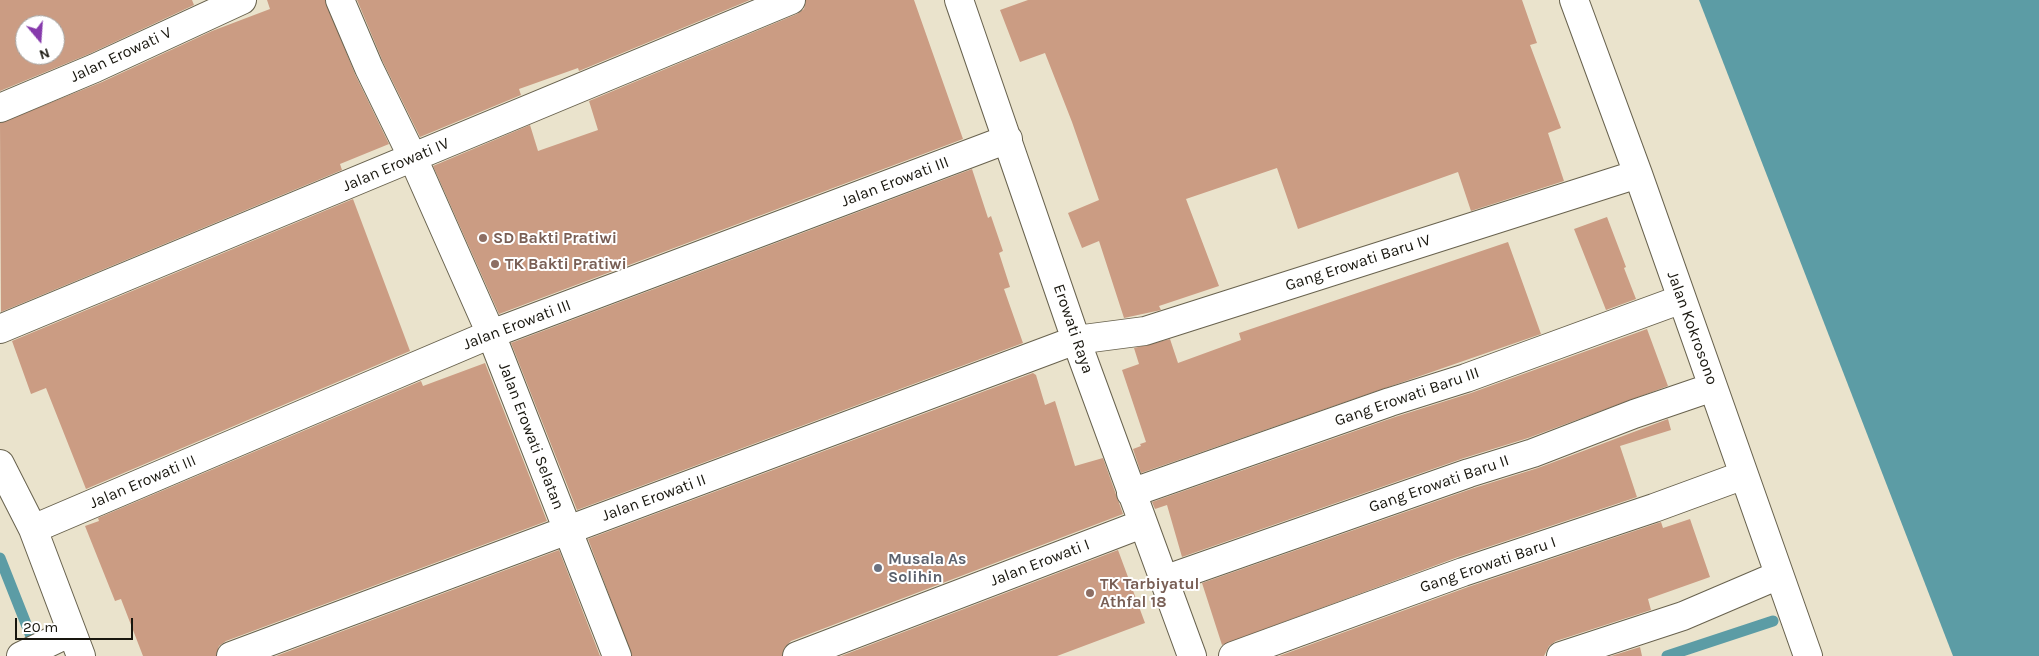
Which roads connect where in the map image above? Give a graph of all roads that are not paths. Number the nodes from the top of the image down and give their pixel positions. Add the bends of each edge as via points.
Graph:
1 (242, 0) edge
2 (340, 0) edge
3 (791, 0) edge
4 (959, 0) edge
5 (1574, 0) edge
6 (0, 108) edge
7 (1008, 139) junction
8 (413, 158) junction
9 (1638, 174) junction
10 (1682, 299) junction
11 (0, 329) edge
12 (491, 334) junction
13 (1076, 340) junction
14 (1713, 387) junction
15 (0, 464) edge
16 (1744, 474) junction
17 (1131, 492) junction
18 (1142, 524) junction
19 (32, 529) junction
20 (567, 530) junction
21 (1780, 578) junction
22 (1164, 580) junction
23 (71, 642) edge
24 (21, 656) edge
25 (231, 656) edge
26 (617, 656) edge
27 (798, 656) edge
28 (1192, 656) edge
29 (1233, 656) edge
30 (1561, 656) edge
31 (1808, 656) edge

1 - 6 street, Jalan Erowati V
2 - 8 street, Jalan Erowati Selatan
3 - 8 street, Jalan Erowati IV
4 - 7 street, Erowati Raya
5 - 9 street, Jalan Kokrosono
7 - 12 street, Jalan Erowati III
7 - 13 street, Erowati Raya
8 - 11 street, Jalan Erowati IV
8 - 12 street, Jalan Erowati Selatan
9 - 10 street, Jalan Kokrosono
9 - 13 street, Gang Erowati Baru IV via 1145,331
10 - 14 street, Jalan Kokrosono
10 - 17 street, Gang Erowati Baru III via 1466,378
12 - 19 street, Jalan Erowati III
12 - 20 street, Jalan Erowati Selatan
13 - 17 street, Erowati Raya
13 - 20 street, Jalan Erowati II
14 - 16 street, Jalan Kokrosono
14 - 22 street, Gang Erowati Baru II via 1533,453
15 - 19 street
16 - 21 street, Jalan Kokrosono
16 - 29 street, Gang Erowati Baru I
17 - 18 street, Erowati Raya
18 - 22 street, Erowati Raya
18 - 27 street, Jalan Erowati I
19 - 23 street
20 - 25 street, Jalan Erowati II
20 - 26 street, Jalan Erowati Selatan
21 - 30 street via 1683,616
21 - 31 street, Jalan Kokrosono
22 - 28 street, Erowati Raya
23 - 24 street

